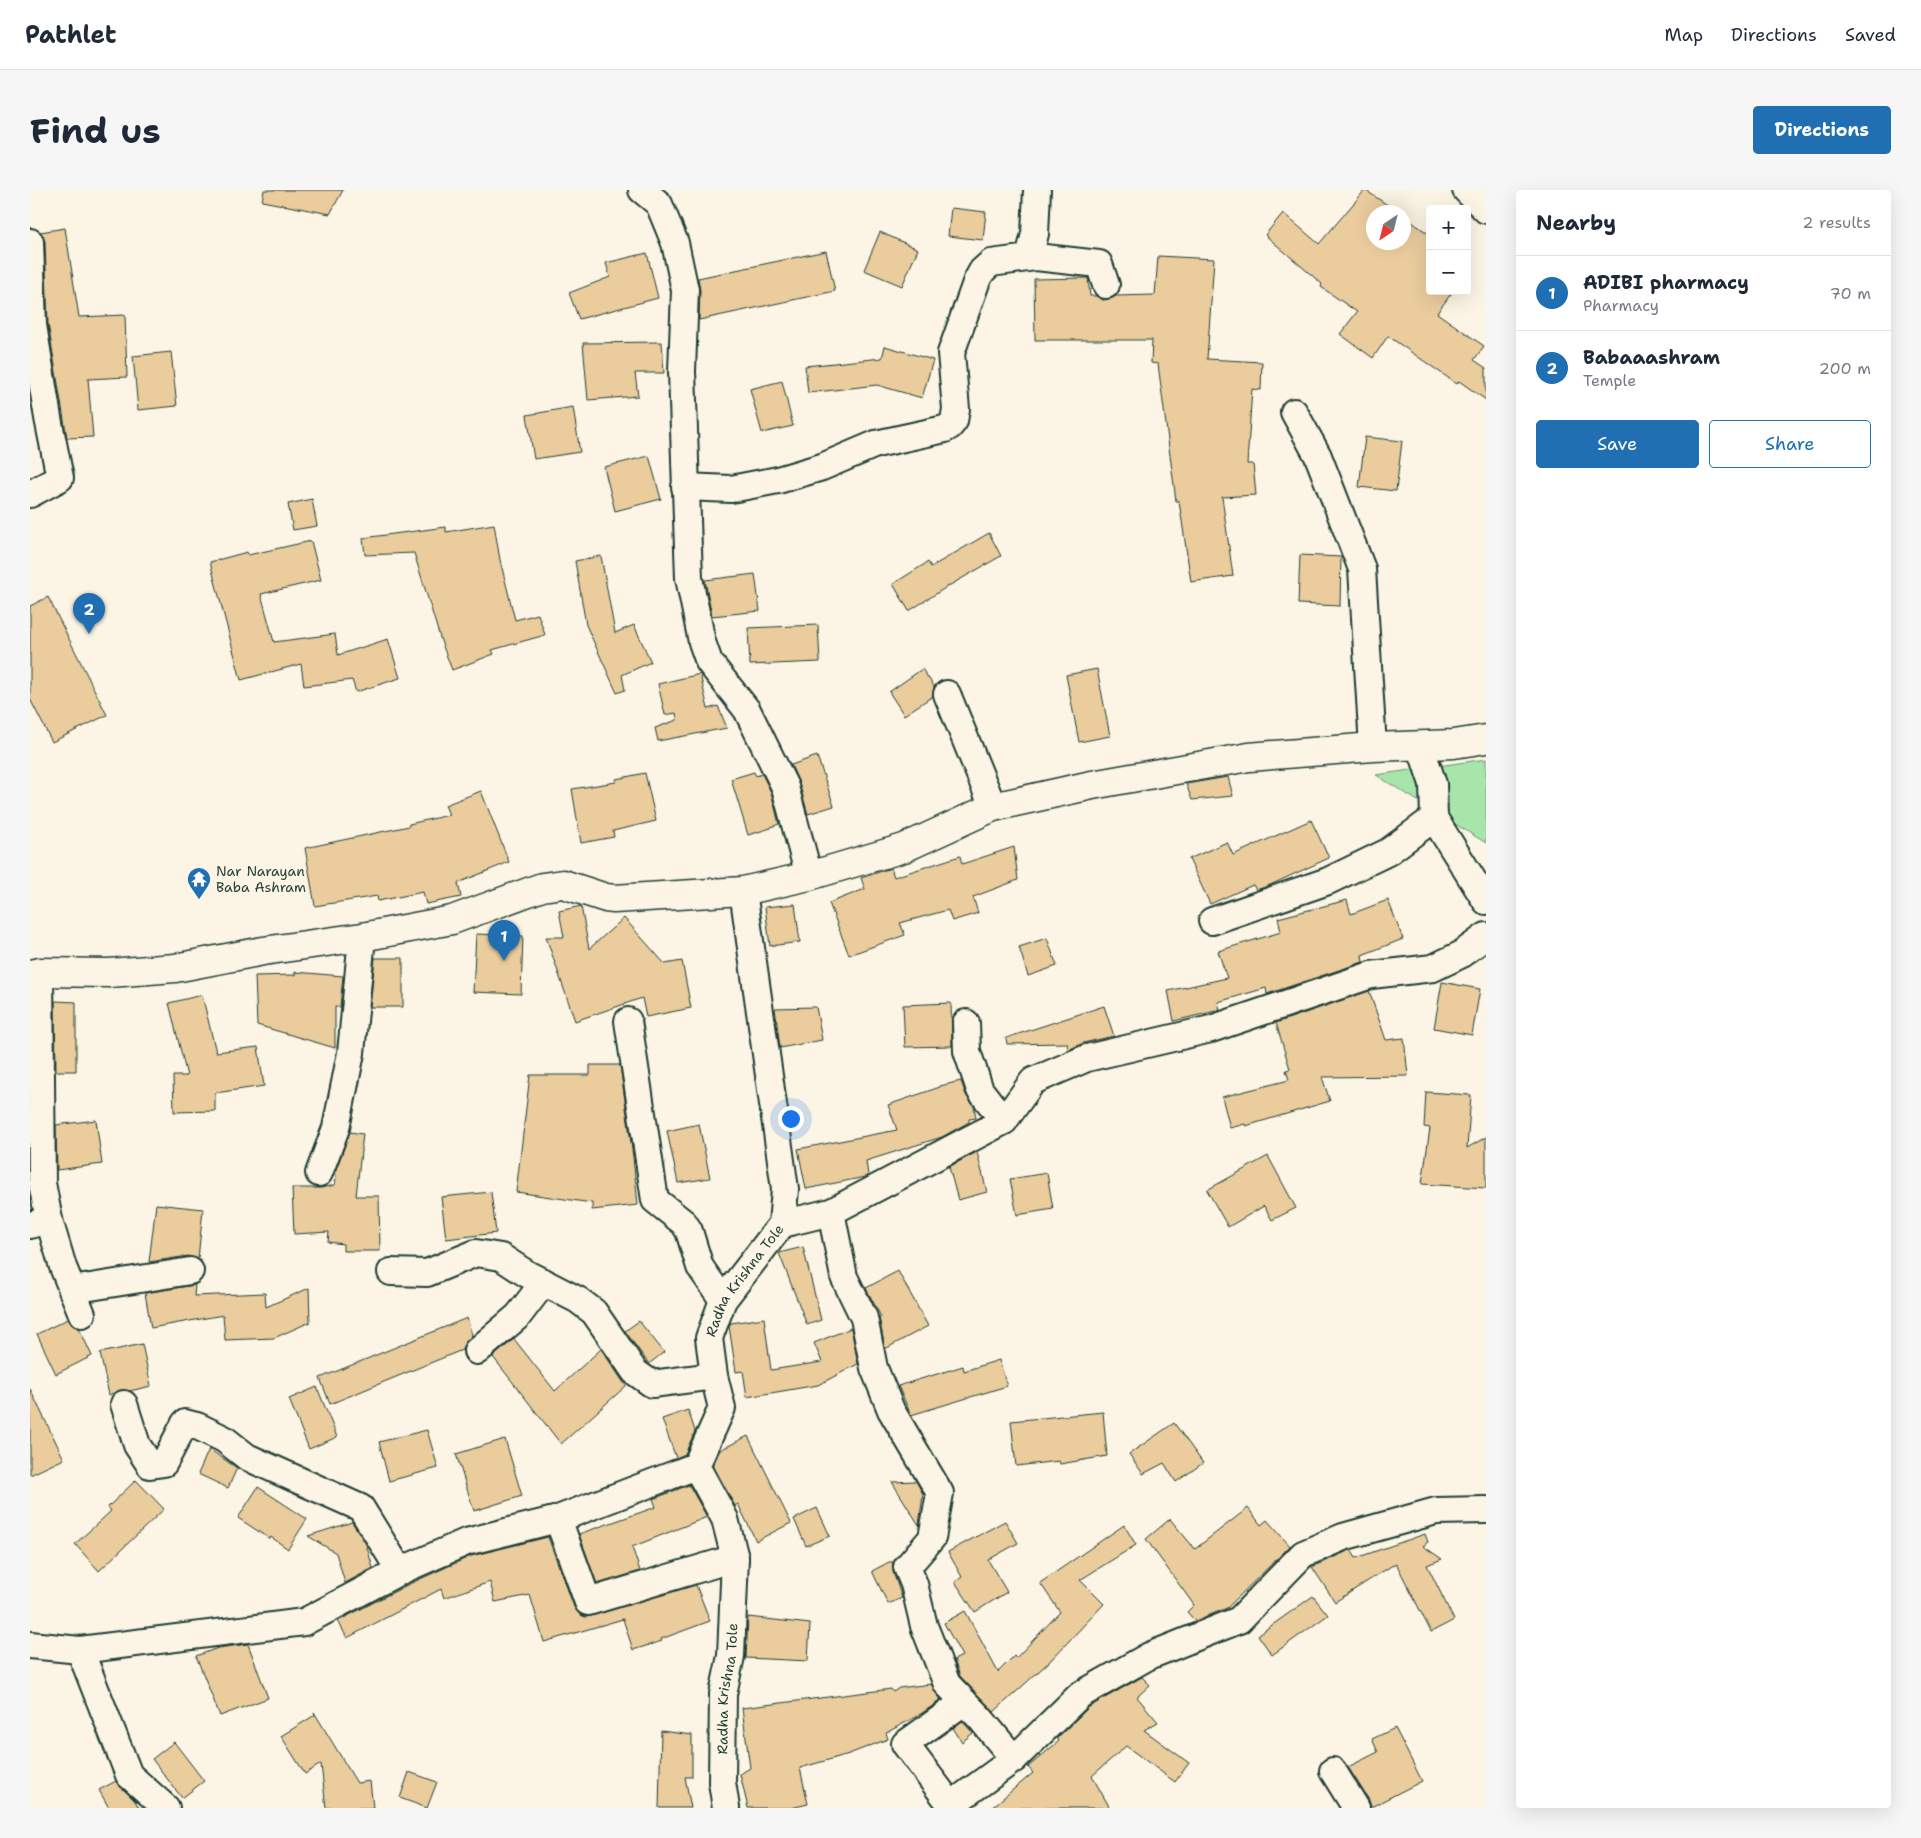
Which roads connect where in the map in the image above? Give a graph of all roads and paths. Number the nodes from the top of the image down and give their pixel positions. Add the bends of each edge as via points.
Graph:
1 (642, 190) edge
2 (1037, 190) edge
3 (1466, 190) edge
4 (1486, 210) edge
5 (30, 242) edge
6 (1036, 257) junction
7 (1106, 285) dead end
8 (1294, 412) dead end
9 (685, 487) junction
10 (30, 494) edge
11 (946, 694) dead end
12 (1486, 739) edge
13 (1420, 745) junction
14 (1373, 747) junction
15 (993, 807) junction
16 (1434, 818) junction
17 (809, 876) junction
18 (743, 891) junction
19 (1486, 901) edge
20 (1212, 921) dead end
21 (1486, 936) edge
22 (362, 937) junction
23 (35, 973) edge
24 (628, 1021) dead end
25 (966, 1023) dead end
26 (1004, 1121) junction
27 (319, 1173) dead end
28 (830, 1212) junction
29 (39, 1222) edge
30 (782, 1224) junction
31 (190, 1271) dead end
32 (391, 1272) dead end
33 (544, 1282) junction
34 (72, 1290) junction
35 (723, 1300) junction
36 (82, 1314) dead end
37 (477, 1351) dead end
38 (714, 1376) junction
39 (124, 1404) dead end
40 (696, 1466) junction
41 (1486, 1510) edge
42 (558, 1519) junction
43 (736, 1558) junction
44 (400, 1571) junction
45 (32, 1639) edge
46 (80, 1650) junction
47 (964, 1702) junction
48 (1014, 1759) junction
49 (1333, 1771) dead end
50 (951, 1806) edge
51 (166, 1808) edge
52 (726, 1808) edge
53 (1356, 1808) edge

1 - 9 street via 659,204 674,243 684,290
2 - 6 street via 1031,249
3 - 4 street
5 - 10 street via 33,325 60,478
6 - 7 street via 1099,264
6 - 9 street via 991,263 977,280 951,353 956,409 950,426 876,444 822,468 778,480 731,489
8 - 14 street via 1318,456 1362,568
9 - 17 street via 688,578 702,642 709,662 747,710 785,786
11 - 15 street
12 - 13 street
13 - 14 street
13 - 16 street via 1433,784
14 - 15 street via 1249,757 1092,785
15 - 17 street via 904,848
16 - 19 street
16 - 20 street via 1388,852 1328,881
17 - 18 street
18 - 22 street via 614,899 564,884 553,885 452,920
18 - 30 street, Radha Krishna Tole via 785,1190
21 - 26 street via 1460,955 1433,968 1371,975 1212,1029 1087,1058 1033,1082
22 - 23 street via 175,968 109,973
22 - 27 street via 351,1053 336,1128
23 - 29 street via 42,1183
24 - 35 street via 655,1200 684,1223 700,1268
25 - 26 street via 967,1051 980,1090
26 - 28 street
28 - 30 street
28 - 47 street via 844,1277 864,1318 874,1368 891,1410 940,1493 932,1538 907,1566 924,1626 947,1684
29 - 34 street
30 - 35 street, Radha Krishna Tole
31 - 34 street
32 - 33 street via 426,1273 476,1253 501,1257
33 - 37 street via 518,1316
33 - 38 street via 594,1312 635,1372 652,1384
34 - 36 street
35 - 38 street, Radha Krishna Tole via 709,1338
38 - 40 street, Radha Krishna Tole via 722,1408
39 - 44 street via 137,1445 150,1465 164,1463 184,1423 197,1426 224,1439 247,1457 360,1508
40 - 42 street
40 - 43 street, Radha Krishna Tole via 725,1519
41 - 48 street via 1436,1511 1343,1537 1303,1554 1239,1620 1148,1656 1080,1695
42 - 43 street via 588,1602
42 - 44 street via 466,1542
43 - 52 street, Radha Krishna Tole via 731,1656 723,1694 722,1782
44 - 46 street via 304,1622
45 - 46 street
46 - 51 street via 130,1775
47 - 48 street
47 - 50 street via 905,1744
48 - 50 street
49 - 53 street

